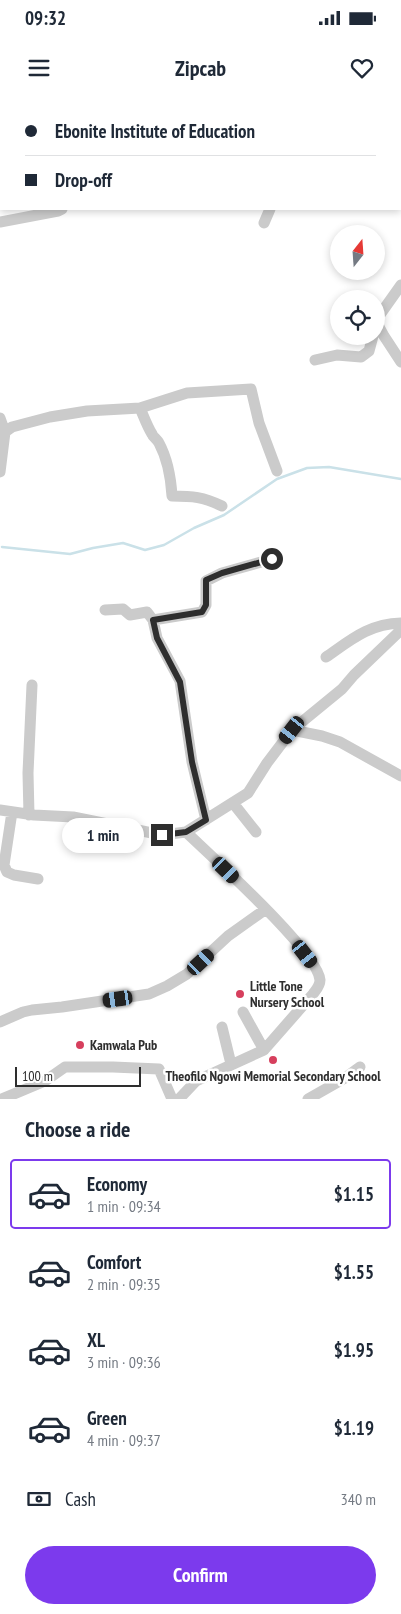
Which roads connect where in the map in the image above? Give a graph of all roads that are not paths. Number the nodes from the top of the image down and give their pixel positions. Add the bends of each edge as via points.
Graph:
1 (60, 210) edge
2 (270, 210) edge
3 (0, 222) edge
4 (264, 223) dead end
5 (401, 285) edge
6 (385, 308) edge
7 (385, 338) edge
8 (371, 345) edge
9 (315, 360) dead end
10 (401, 362) edge
11 (140, 408) junction
12 (0, 418) edge
13 (5, 432) junction
14 (277, 471) dead end
15 (0, 472) edge
16 (222, 506) dead end
17 (272, 559) dead end
18 (105, 610) dead end
19 (153, 620) junction
20 (401, 623) edge
21 (401, 630) edge
22 (326, 657) dead end
23 (32, 685) dead end
24 (292, 730) junction
25 (401, 776) edge
26 (233, 803) junction
27 (6, 811) edge
28 (29, 815) junction
29 (206, 820) junction
30 (186, 832) junction
31 (256, 832) dead end
32 (38, 879) dead end
33 (266, 909) junction
34 (243, 1012) dead end
35 (0, 1022) edge
36 (222, 1027) dead end
37 (264, 1050) junction
38 (231, 1064) junction
39 (360, 1067) dead end
40 (2, 1099) edge
41 (172, 1099) edge
42 (179, 1099) edge
43 (308, 1099) edge

1 - 3 street
2 - 4 street
5 - 6 street
7 - 10 street
8 - 9 street via 361,357 337,355
11 - 13 street via 50,417 12,427
11 - 14 street via 187,393 251,389
11 - 16 street via 164,456 172,496 190,495
12 - 13 street
13 - 15 street
17 - 19 street via 206,580 206,605 202,612
18 - 19 street via 123,609 130,614 147,612
19 - 29 street via 157,638 180,682 192,762
20 - 22 street via 366,630
21 - 24 street via 342,689
23 - 28 street
24 - 25 street via 340,742
24 - 26 street via 248,793
26 - 29 street
26 - 31 street
27 - 28 street
27 - 32 street via 4,865 7,872
28 - 30 street via 73,817 162,835
29 - 30 street
30 - 33 street
33 - 35 street via 228,936 187,974 149,994 23,1012
33 - 37 street via 299,944 320,979 313,994
34 - 37 street
36 - 38 street
37 - 38 street
38 - 42 street via 196,1081
39 - 43 street
40 - 41 street via 46,1081 64,1067 159,1069

